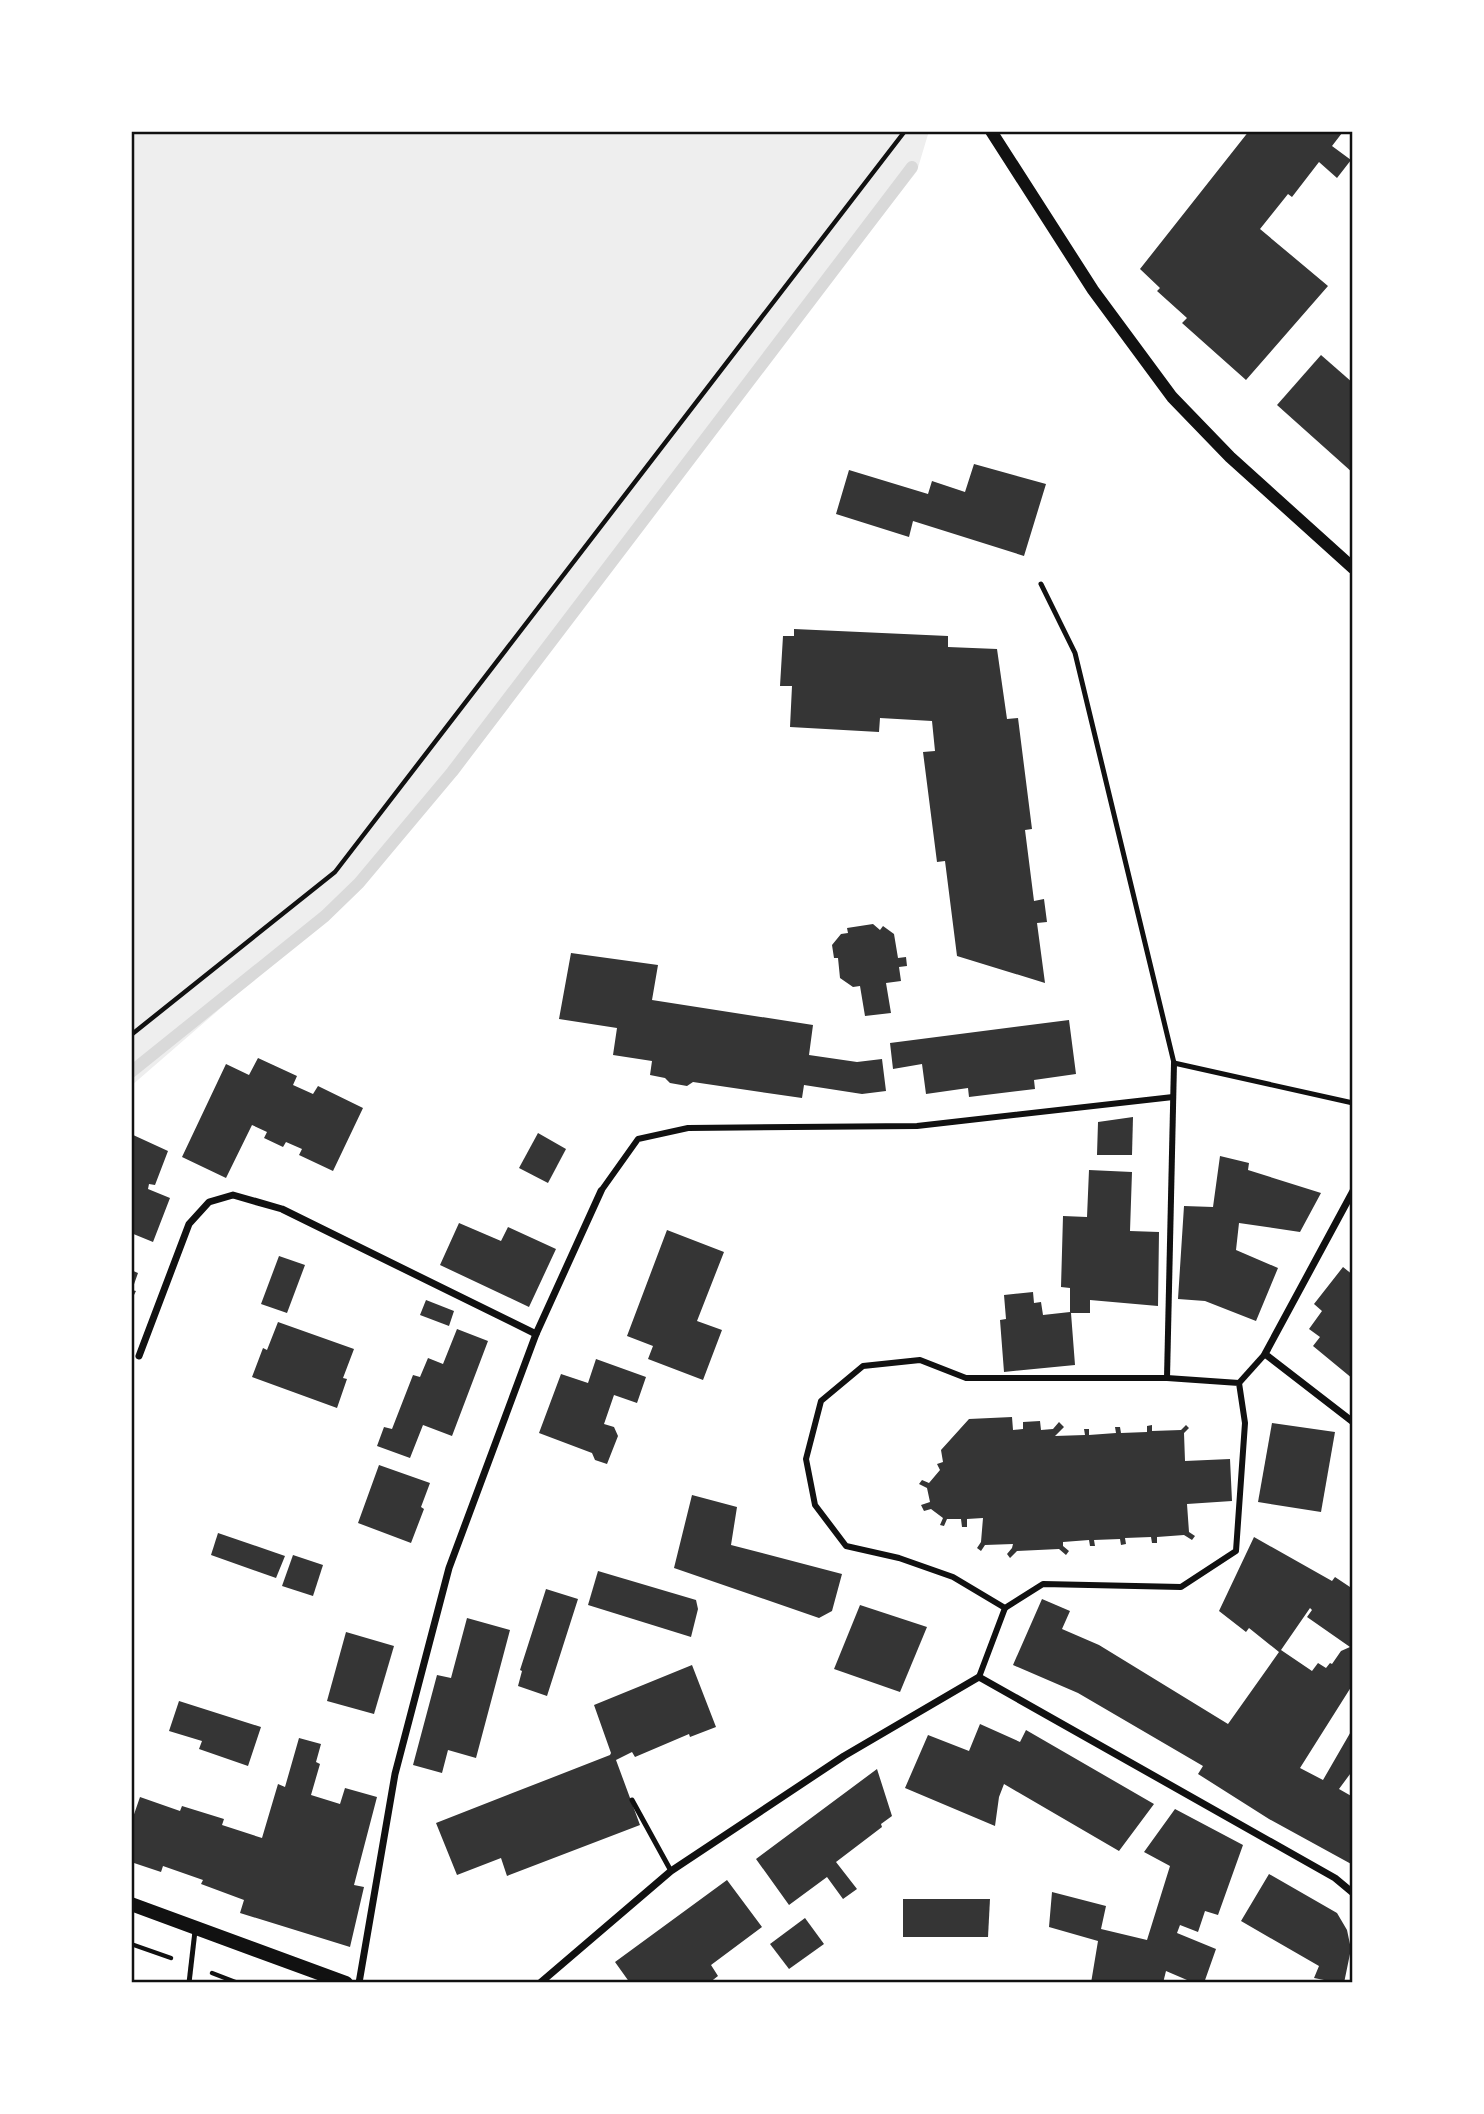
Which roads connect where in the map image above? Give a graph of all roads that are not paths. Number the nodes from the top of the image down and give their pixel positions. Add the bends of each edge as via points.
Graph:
1 (991, 131) edge
2 (1353, 568) edge
3 (1041, 584) dead end
4 (1174, 1063) junction
5 (1173, 1097) junction
6 (1353, 1103) edge
7 (601, 1191) joint
8 (1353, 1191) edge
9 (536, 1334) junction
10 (1265, 1354) junction
11 (139, 1356) dead end
12 (1165, 1378) junction
13 (1239, 1383) junction
14 (1353, 1422) edge
15 (1005, 1608) junction
16 (979, 1677) junction
17 (632, 1800) dead end
18 (671, 1871) junction
19 (1353, 1893) edge
20 (131, 1904) edge
21 (196, 1928) junction
22 (190, 1983) edge
23 (346, 1983) edge
24 (359, 1983) edge
25 (540, 1983) edge

1 - 2 street via 1093,290 1172,397 1230,457
3 - 4 lane via 1075,653
4 - 5 street
4 - 6 lane
5 - 7 street via 917,1126 688,1128 638,1139
5 - 12 street
7 - 9 street
8 - 10 street
9 - 11 street via 282,1209 233,1195 209,1202 189,1224
9 - 24 street via 449,1568 395,1774
10 - 13 street
10 - 14 street
12 - 13 street
12 - 15 street via 967,1378 920,1360 863,1366 821,1401 806,1460 815,1505 846,1546 953,1577
13 - 15 street via 1245,1423 1236,1550 1181,1587 1043,1584
15 - 16 street
16 - 18 street via 844,1756
16 - 19 street via 1335,1878
17 - 18 lane
18 - 25 street
20 - 21 main road
21 - 22 lane
21 - 23 main road

